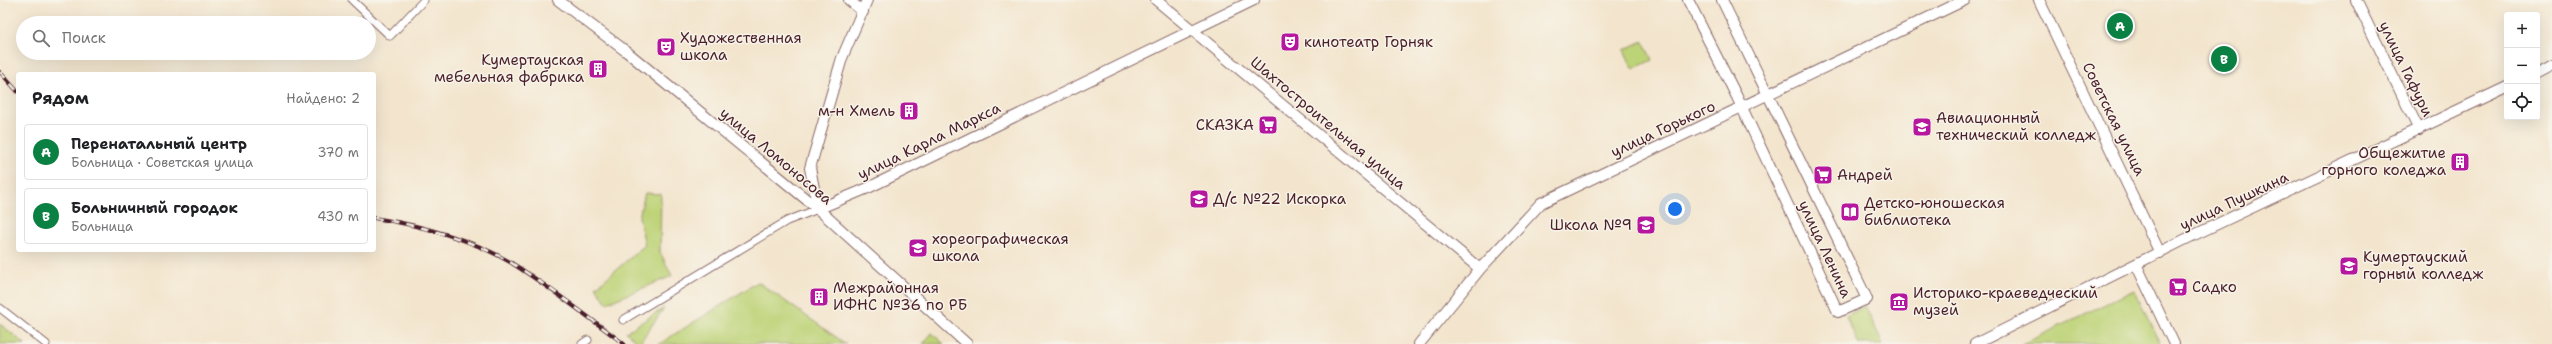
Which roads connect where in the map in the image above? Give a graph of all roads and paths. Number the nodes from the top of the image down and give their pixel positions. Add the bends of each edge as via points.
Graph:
1 (352, 0) edge
2 (424, 0) edge
3 (558, 0) edge
4 (849, 0) edge
5 (867, 0) edge
6 (1156, 0) edge
7 (1254, 0) edge
8 (1688, 0) edge
9 (1722, 0) edge
10 (1965, 0) edge
11 (2039, 0) edge
12 (2356, 0) edge
13 (863, 12) junction
14 (369, 16) edge
15 (376, 23) edge
16 (1193, 30) junction
17 (2552, 66) edge
18 (2540, 72) edge
19 (2504, 88) edge
20 (1768, 95) junction
21 (1742, 107) junction
22 (2419, 130) junction
23 (818, 209) junction
24 (2160, 253) junction
25 (2136, 264) junction
26 (1480, 269) junction
27 (0, 308) edge
28 (623, 320) dead end
29 (46, 344) edge
30 (967, 344) edge
31 (1419, 344) edge
32 (1975, 344) edge
33 (2174, 344) edge

1 - 14 street
2 - 15 street via 390,36
3 - 23 main road, улица Ломоносова via 626,52
4 - 13 main road
5 - 13 main road
6 - 16 main road, Шахтостроительная улица
7 - 16 main road, улица Карла Маркса
8 - 21 main road, улица Ленина
9 - 20 main road, улица Ленина
10 - 20 main road, улица Горького
11 - 24 main road, Советская улица
12 - 22 main road, улица Гафури
13 - 23 main road via 842,58 810,168
16 - 23 main road, улица Карла Маркса via 868,188
16 - 26 main road, Шахтостроительная улица
17 - 18 main road
19 - 22 main road, улица Пушкина
20 - 21 main road, улица Горького
20 - 21 main road, улица Ленина via 1867,299 1838,312
21 - 26 main road, улица Горького via 1541,203
22 - 24 main road, улица Пушкина
23 - 28 street, улица Карла Маркса via 787,221
23 - 30 main road, улица Ломоносова
24 - 25 main road, улица Пушкина
25 - 32 main road, улица Пушкина
25 - 33 main road
26 - 31 main road, улица Горького
27 - 29 street

